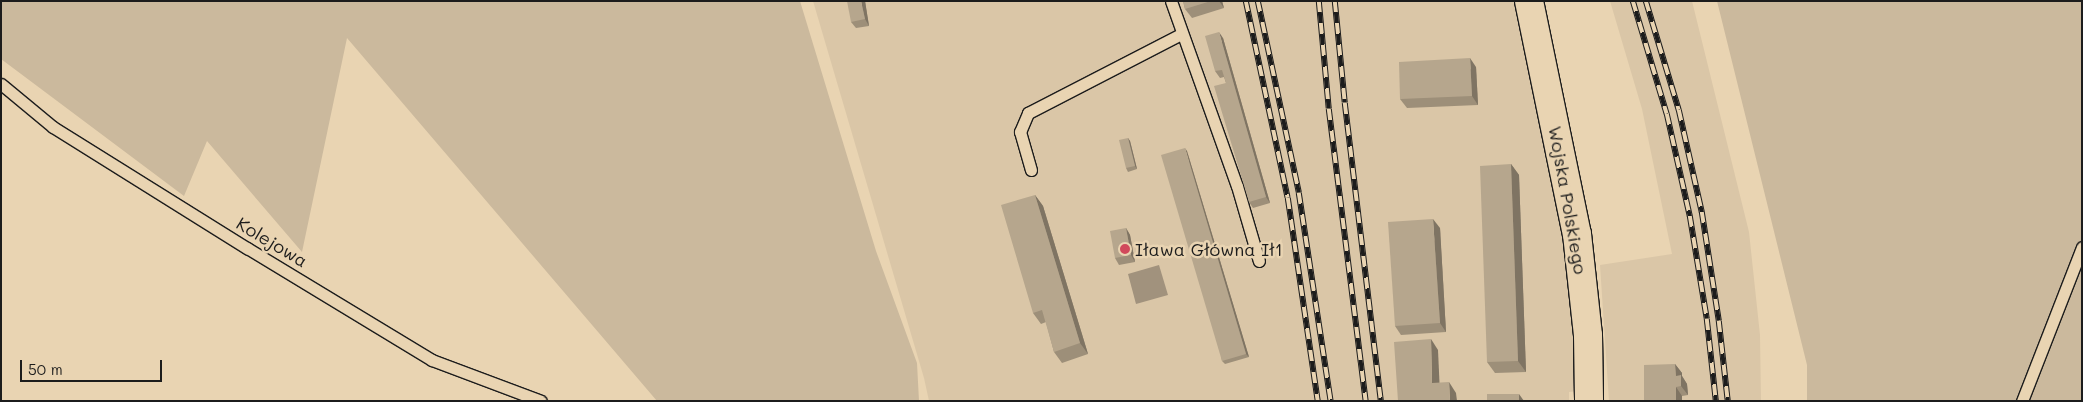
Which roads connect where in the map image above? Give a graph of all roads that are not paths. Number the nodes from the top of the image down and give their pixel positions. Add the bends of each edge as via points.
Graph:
1 (1171, 1) edge
2 (1529, 1) edge
3 (1181, 34) junction
4 (1, 84) edge
5 (1031, 170) dead end
6 (2082, 247) edge
7 (1260, 261) dead end
8 (541, 401) edge
9 (1590, 401) edge
10 (2022, 401) edge

1 - 3 lane
2 - 9 street, Wojska Polskiego via 1577,234 1588,335
3 - 5 lane via 1028,113 1020,132
3 - 7 lane via 1237,186
4 - 8 lane, Kolejowa via 54,127 432,360
6 - 10 lane

